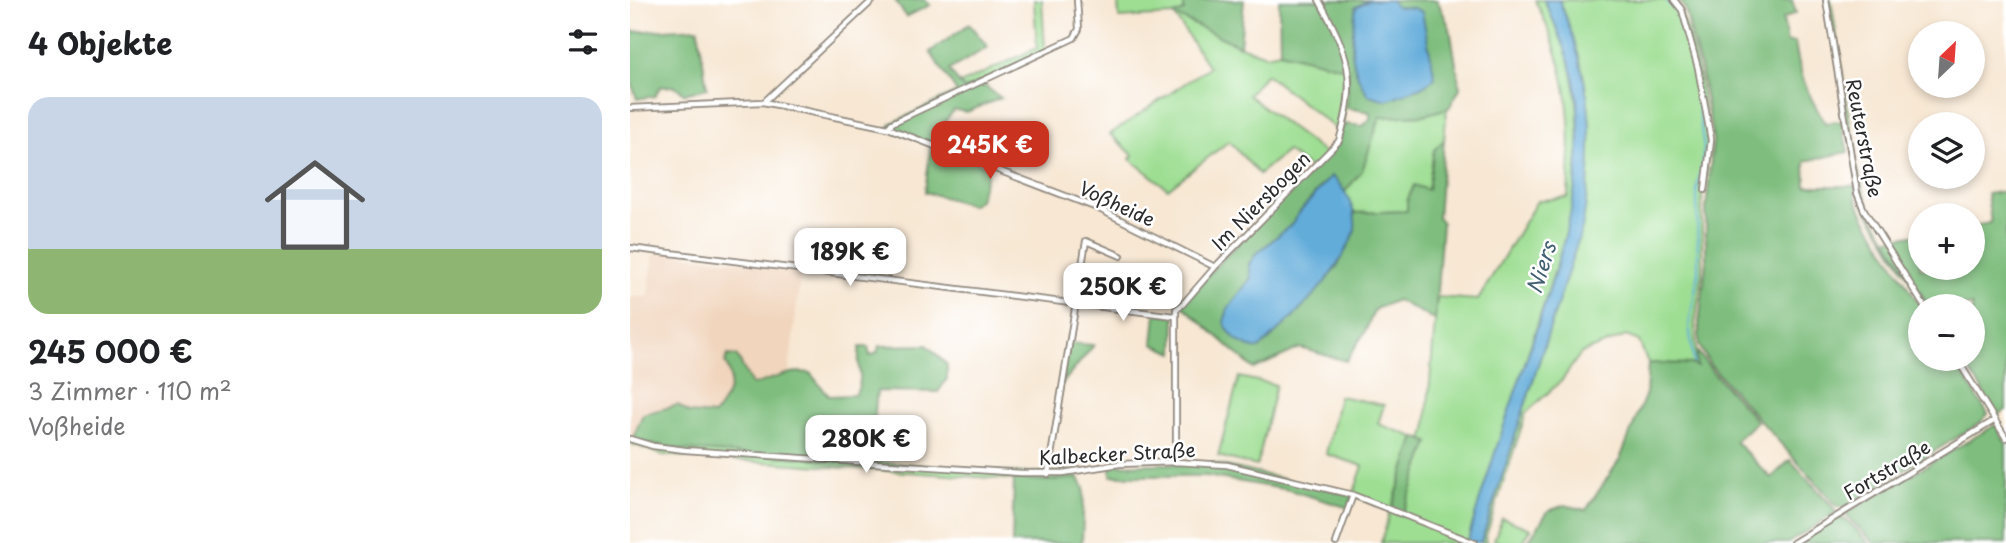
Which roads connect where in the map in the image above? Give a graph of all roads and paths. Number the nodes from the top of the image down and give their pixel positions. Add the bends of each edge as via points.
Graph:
1 (873, 0) edge
2 (1077, 0) edge
3 (1319, 0) edge
4 (1674, 0) edge
5 (1826, 0) edge
6 (763, 102) junction
7 (630, 108) edge
8 (888, 128) junction
9 (1705, 190) dead end
10 (630, 248) edge
11 (1121, 257) dead end
12 (1214, 267) junction
13 (1916, 294) edge
14 (1074, 304) junction
15 (1175, 316) junction
16 (1964, 371) edge
17 (1995, 420) junction
18 (2006, 438) edge
19 (630, 439) edge
20 (1176, 462) junction
21 (1048, 474) junction
22 (1353, 495) junction
23 (1336, 543) edge
24 (1475, 543) edge
25 (1793, 543) edge

1 - 6 street
2 - 8 street via 1079,29 1074,38
3 - 12 street, Im Niersbogen via 1339,37 1349,69 1346,117 1339,141
4 - 9 street via 1682,10 1698,68 1712,140
5 - 13 street, Reuterstraße via 1857,193
6 - 7 street, Voßheide
6 - 8 street, Voßheide
8 - 12 street, Voßheide via 1097,208
10 - 14 street
11 - 14 street via 1086,241
12 - 15 street, Im Niersbogen
14 - 15 street
14 - 21 street
15 - 20 street
16 - 17 street
17 - 18 street
17 - 25 street, Fortstraße
19 - 21 street, Kalbecker Straße via 685,450
20 - 21 street, Kalbecker Straße
20 - 22 street, Kalbecker Straße via 1227,465
22 - 23 street
22 - 24 street

